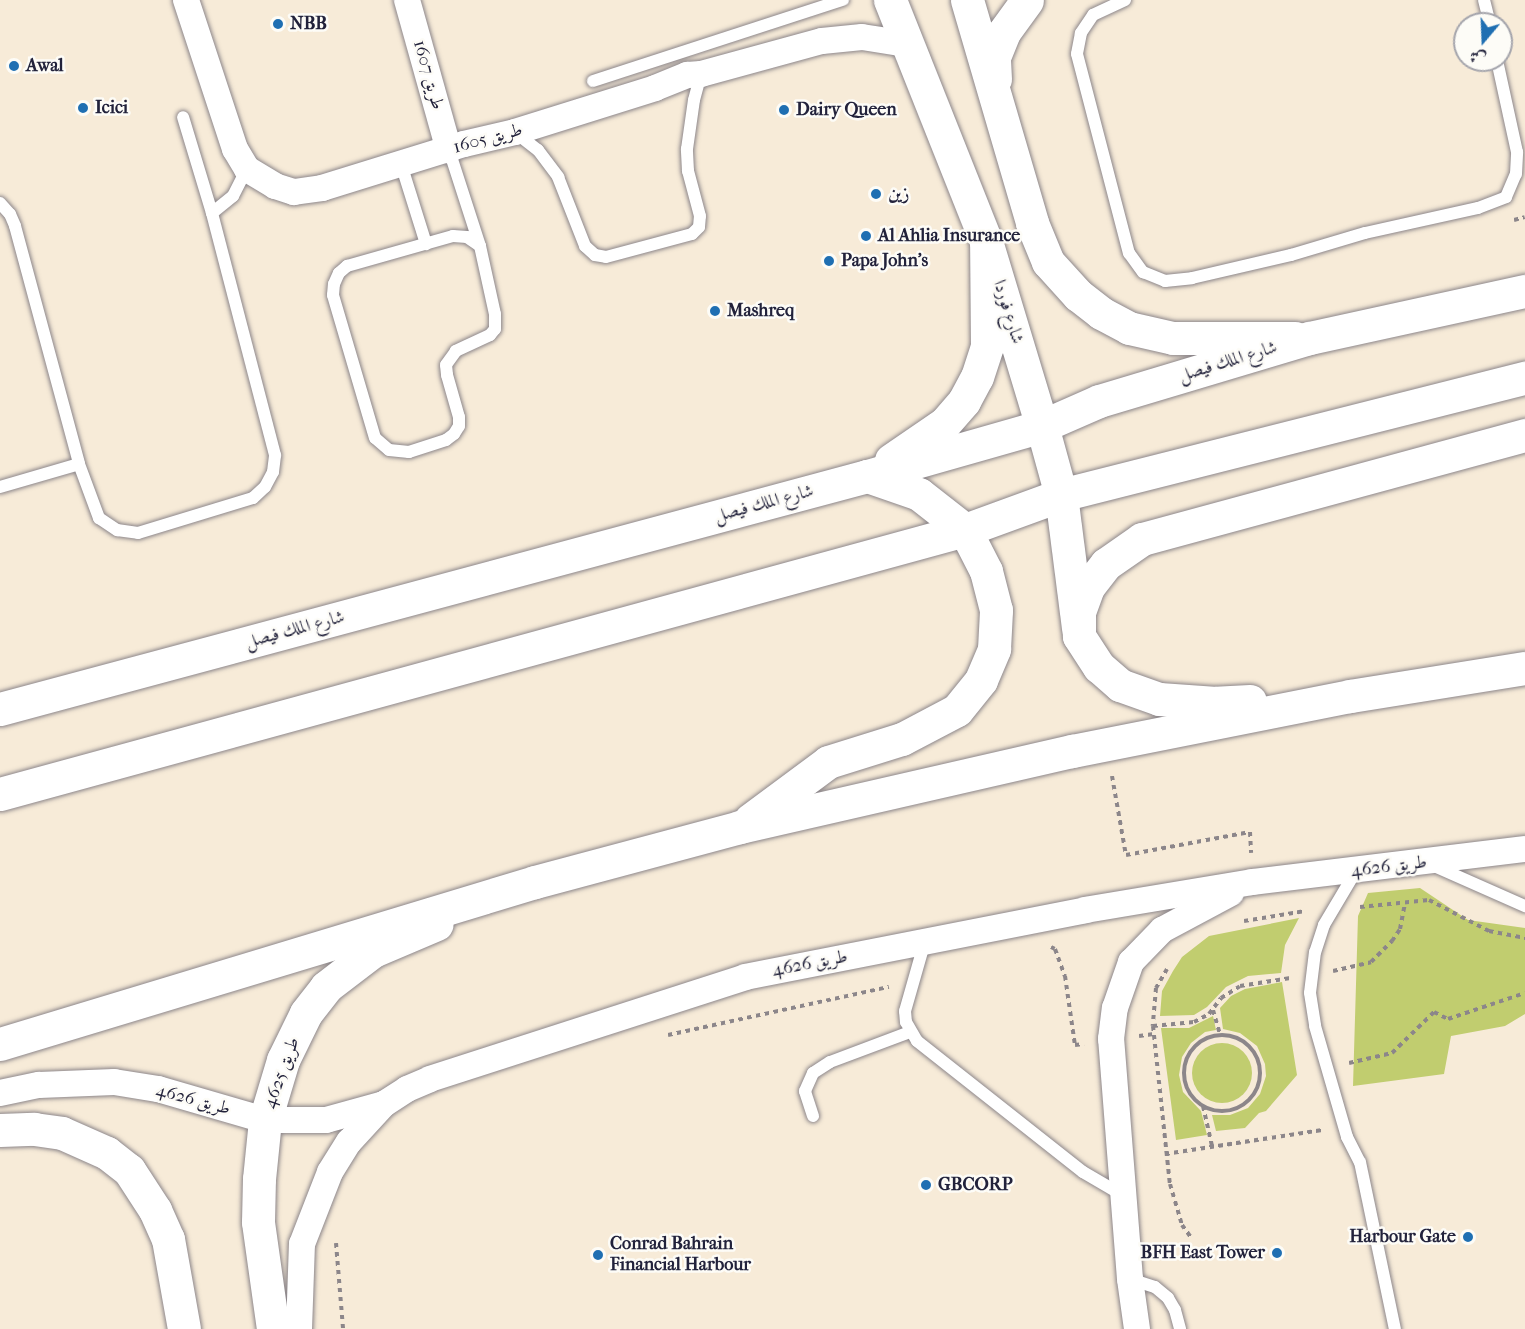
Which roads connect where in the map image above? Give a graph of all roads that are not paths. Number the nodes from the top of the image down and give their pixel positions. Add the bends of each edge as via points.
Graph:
1 (186, 0) edge
2 (408, 0) edge
3 (843, 0) edge
4 (967, 0) edge
5 (1027, 0) edge
6 (1125, 0) edge
7 (894, 1) edge
8 (907, 44) junction
9 (688, 68) junction
10 (1500, 72) edge
11 (593, 81) dead end
12 (995, 93) junction
13 (183, 117) dead end
14 (515, 132) junction
15 (449, 150) junction
16 (1521, 151) edge
17 (401, 164) junction
18 (247, 169) junction
19 (0, 203) edge
20 (212, 213) junction
21 (986, 241) junction
22 (426, 244) junction
23 (480, 246) junction
24 (1525, 291) edge
25 (1309, 338) junction
26 (1525, 378) edge
27 (1042, 426) junction
28 (1525, 435) edge
29 (79, 464) junction
30 (867, 476) junction
31 (0, 487) edge
32 (1061, 495) junction
33 (965, 530) junction
34 (1079, 636) junction
35 (1525, 668) edge
36 (1350, 696) junction
37 (0, 709) edge
38 (0, 794) edge
39 (740, 827) junction
40 (1525, 849) edge
41 (1425, 862) junction
42 (1356, 871) junction
43 (535, 882) junction
44 (1252, 882) junction
45 (1525, 906) edge
46 (925, 941) junction
47 (910, 1032) junction
48 (0, 1044) edge
49 (0, 1093) edge
50 (384, 1104) junction
51 (813, 1116) dead end
52 (266, 1120) junction
53 (0, 1130) edge
54 (1125, 1197) junction
55 (1130, 1279) junction
56 (184, 1329) edge
57 (273, 1329) edge
58 (299, 1329) edge
59 (1137, 1329) edge
60 (1180, 1329) edge
61 (1395, 1329) edge

1 - 18 street via 229,135
2 - 15 street, طريق 1607
3 - 9 lane
4 - 12 main road
5 - 12 main road via 1004,32 994,57
6 - 16 lane via 1093,15 1080,33 1077,54 1129,253 1143,272 1153,278 1177,281 1210,274 1497,202 1513,186
7 - 8 main road, شارع فوردا
8 - 9 street, طريق 1605 via 862,37 831,39
8 - 21 main road, شارع فوردا
9 - 11 lane
9 - 14 street, طريق 1605 via 655,88
9 - 14 lane via 694,100 688,171 700,216 699,227 692,234 606,257 596,255 585,246 558,177 538,150
10 - 16 lane
12 - 25 main road via 1032,223 1048,262 1101,313 1129,328 1173,338
13 - 20 lane
14 - 15 street, طريق 1605
15 - 17 street, طريق 1605
15 - 23 lane
17 - 18 street, طريق 1605 via 322,188 294,192
17 - 22 lane
18 - 20 lane via 233,196
19 - 29 lane via 15,226
20 - 29 lane via 272,439 273,472 253,498 128,533 99,518
21 - 27 main road, شارع فوردا
21 - 30 main road via 987,346 977,377 945,423
22 - 23 lane via 462,236
22 - 23 lane via 347,266 334,284 333,295 375,438 389,450 399,452 446,440 459,426 446,365 456,351 490,335 497,322
24 - 25 main road, شارع الملك فيصل
25 - 27 main road, شارع الملك فيصل via 1099,400
26 - 32 main road
27 - 30 main road, شارع الملك فيصل
27 - 32 main road, شارع فوردا
28 - 34 main road via 1142,539 1106,564 1088,587 1079,612
29 - 31 lane
30 - 33 main road via 919,494
30 - 37 main road, شارع الملك فيصل
32 - 33 main road
32 - 34 main road, شارع فوردا
33 - 38 main road
33 - 39 main road via 986,571 996,610 994,649 981,680 957,710 902,739 828,762
34 - 36 main road via 1100,667 1120,685 1159,699 1216,703
35 - 36 main road
36 - 39 main road
39 - 43 main road
40 - 41 street, طريق 4626
41 - 42 street, طريق 4626
41 - 45 lane
42 - 44 street, طريق 4626
42 - 61 lane via 1324,926 1310,983 1315,1026 1345,1127 1360,1162
43 - 48 main road
43 - 52 main road, طريق 4625 via 373,951 326,987 306,1014 283,1060
44 - 46 street, طريق 4626
44 - 54 street, طريق 4626 via 1161,930 1131,962 1115,1008 1111,1039
46 - 47 lane via 905,1011
46 - 50 street, طريق 4626 via 745,977 455,1070 407,1089
47 - 51 lane via 821,1066 805,1091
47 - 54 lane via 924,1048 1073,1164
49 - 52 street, طريق 4626 via 39,1085 114,1082 158,1089
50 - 52 street, طريق 4626 via 326,1120
50 - 58 street, طريق 4626 via 349,1142 313,1210 302,1244
52 - 57 main road, طريق 4625 via 258,1222
53 - 56 main road via 62,1133 107,1153 129,1170 150,1201 168,1239
54 - 55 street, طريق 4626
55 - 59 street, طريق 4626
55 - 60 lane via 1155,1287 1168,1298

